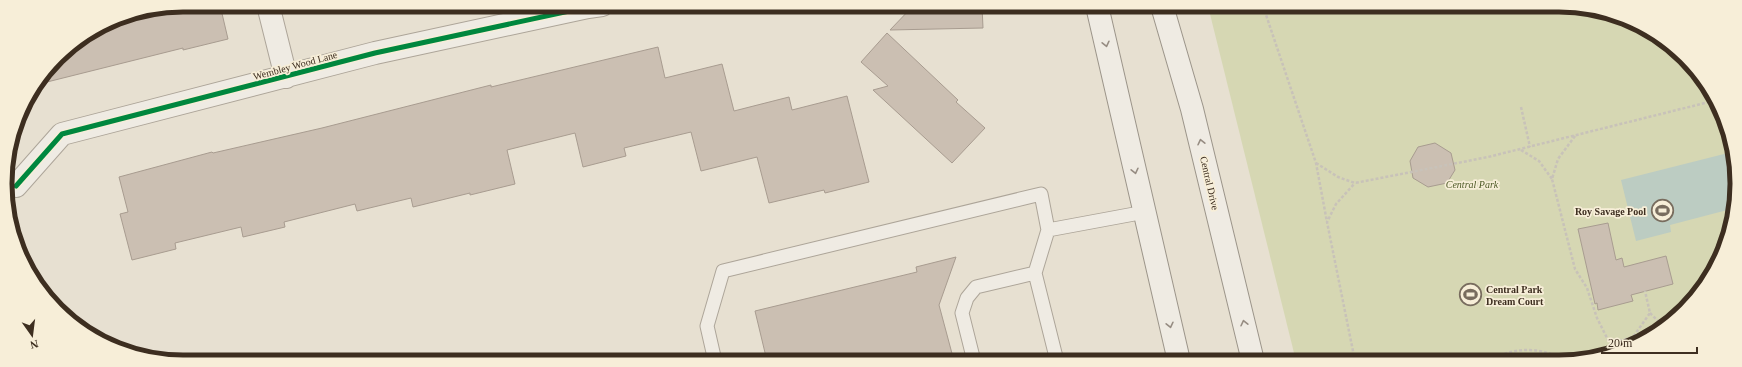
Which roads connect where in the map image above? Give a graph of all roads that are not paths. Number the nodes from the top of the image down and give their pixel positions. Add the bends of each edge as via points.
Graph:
1 (270, 12) edge
2 (565, 12) edge
3 (1098, 12) edge
4 (1164, 12) edge
5 (286, 77) junction
6 (16, 186) dead end
7 (1145, 212) junction
8 (1048, 230) junction
9 (1035, 273) junction
10 (714, 355) edge
11 (972, 355) edge
12 (1056, 355) edge
13 (1178, 355) edge
14 (1252, 355) edge

1 - 5 main road
2 - 5 main road, Wembley Wood Lane via 375,53
3 -> 7 main road
14 -> 4 main road, Central Drive via 1192,109
5 - 6 main road, Wembley Wood Lane via 62,134
7 - 8 lane
7 -> 13 main road
8 - 9 lane
8 - 10 lane via 1041,194 723,271 707,326
9 - 11 lane via 976,287 966,298 962,313
9 - 12 lane

